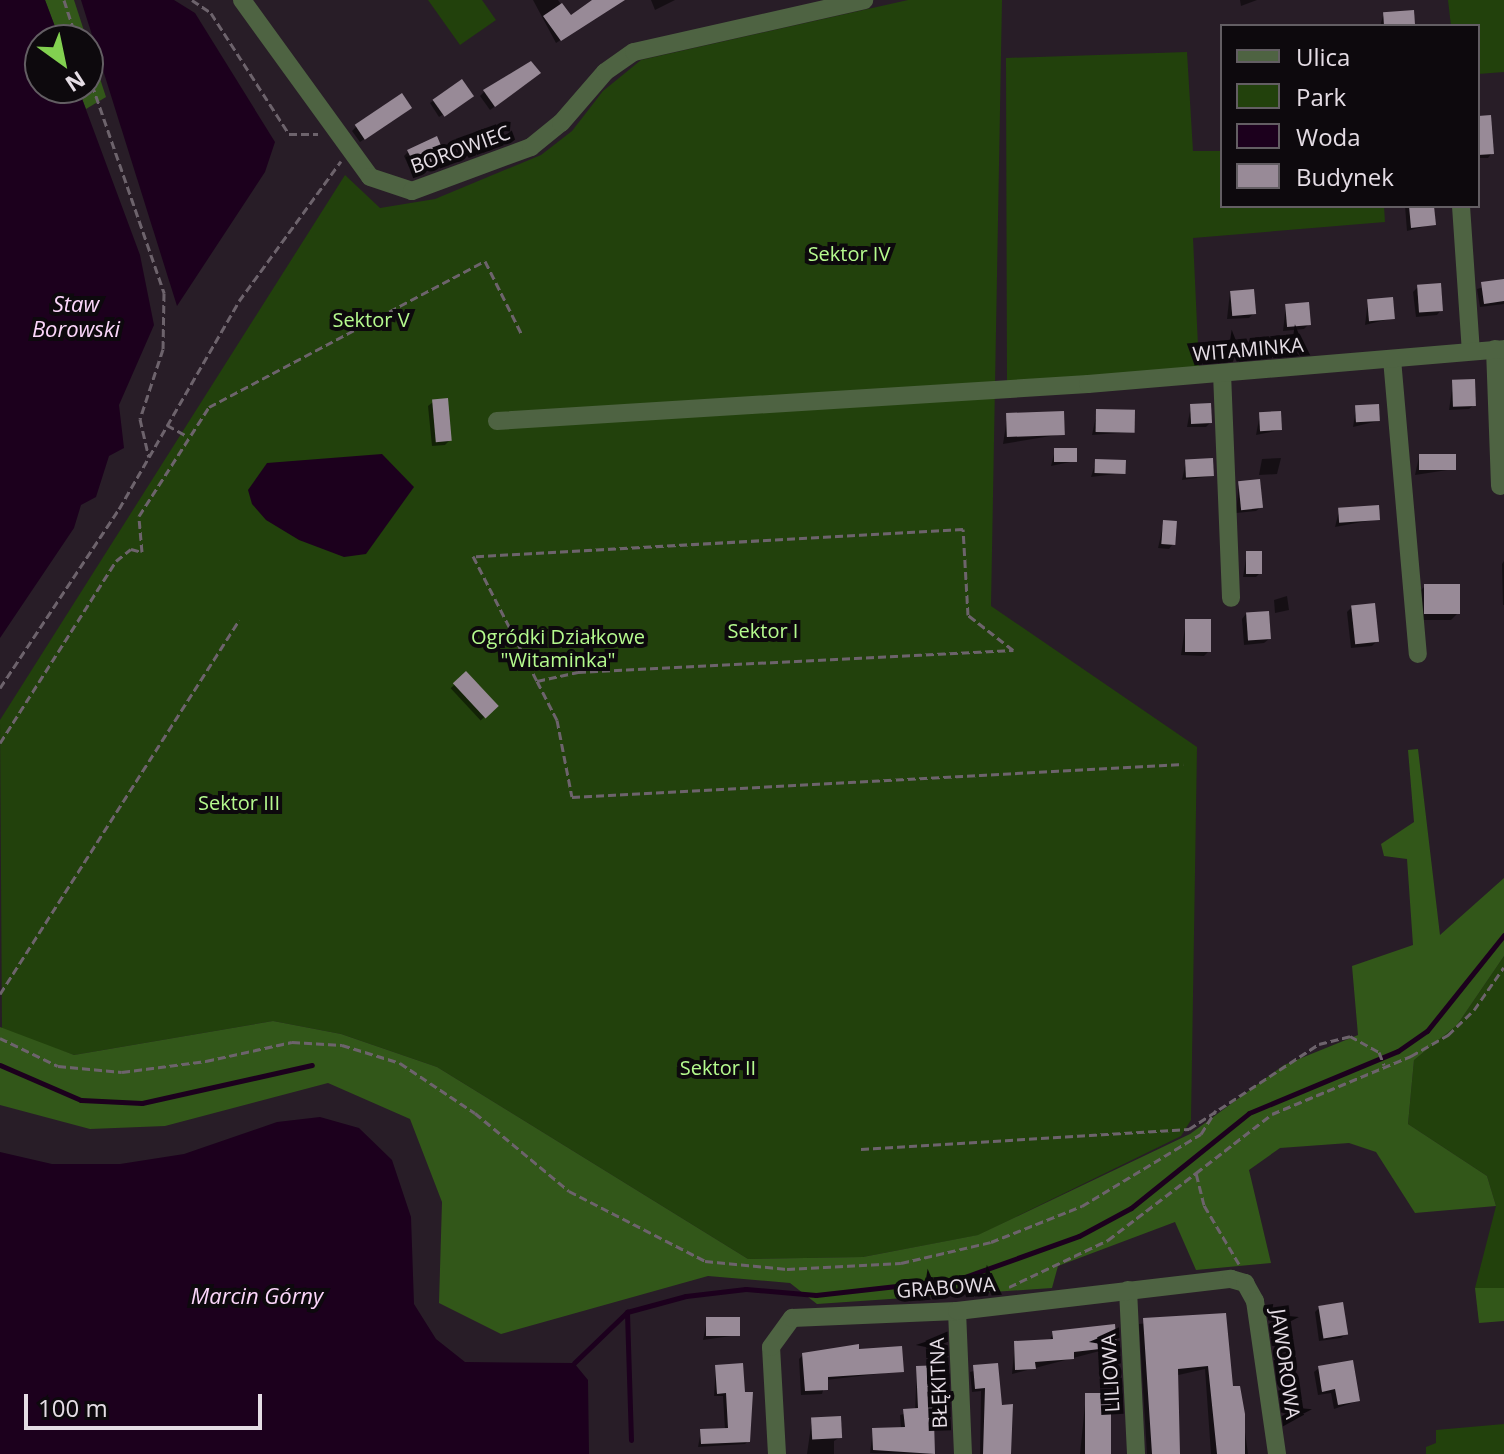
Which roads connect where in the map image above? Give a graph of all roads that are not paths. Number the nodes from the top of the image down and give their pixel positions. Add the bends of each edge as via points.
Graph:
1 (242, 0) edge
2 (864, 0) edge
3 (837, 3) edge
4 (1461, 208) edge
5 (1500, 349) edge
6 (1471, 351) junction
7 (1392, 359) junction
8 (1222, 373) junction
9 (497, 421) dead end
10 (1500, 486) dead end
11 (1231, 598) dead end
12 (1418, 654) dead end
13 (1245, 1283) joint
14 (1128, 1290) junction
15 (957, 1311) junction
16 (777, 1454) edge
17 (963, 1454) edge
18 (1136, 1454) edge
19 (1277, 1454) edge

1 - 3 street, BOROWIEC via 370,177 412,191 537,142 605,72 634,52
2 - 3 street, BOROWIEC
4 - 6 street
5 - 6 street, WITAMINKA
5 - 10 street
6 - 7 street, WITAMINKA
7 - 8 street, WITAMINKA
7 - 12 street
8 - 9 street, WITAMINKA
8 - 11 street
13 - 14 street, GRABOWA via 1231,1279
13 - 19 street, JAWOROWA via 1255,1301
14 - 15 street, GRABOWA
14 - 18 street, LILIOWA
15 - 16 street, GRABOWA via 804,1315 782,1326 771,1347
15 - 17 street, BŁĘKITNA

